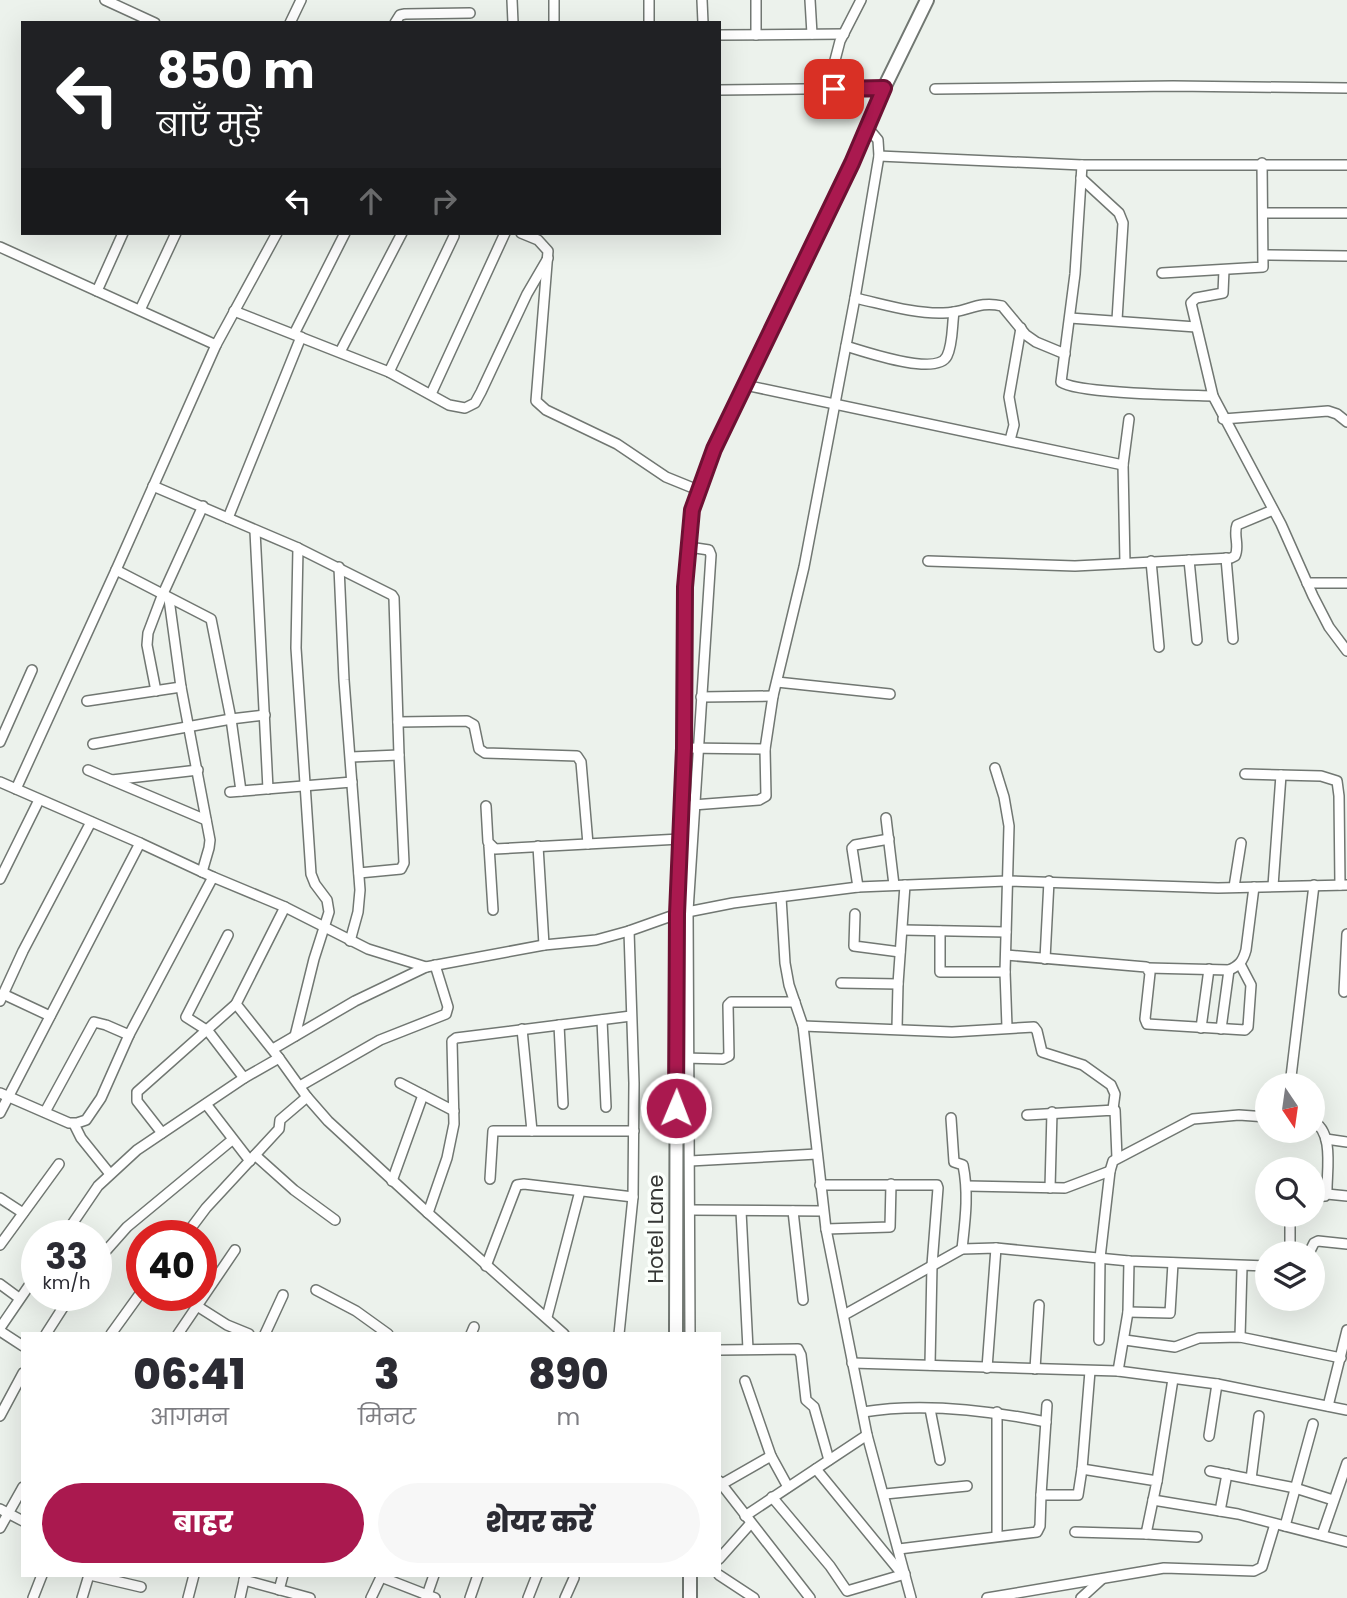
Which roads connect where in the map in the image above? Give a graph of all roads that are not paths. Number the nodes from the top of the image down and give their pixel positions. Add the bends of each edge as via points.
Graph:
1 (105, 0) edge
2 (301, 0) edge
3 (512, 0) edge
4 (554, 0) edge
5 (649, 0) edge
6 (702, 0) edge
7 (756, 0) edge
8 (810, 0) edge
9 (862, 0) edge
10 (927, 0) edge
11 (470, 13) dead end
12 (445, 18) edge
13 (142, 20) edge
14 (291, 21) edge
15 (396, 21) edge
16 (513, 21) edge
17 (554, 21) edge
18 (649, 21) edge
19 (703, 21) edge
20 (813, 34) junction
21 (844, 34) junction
22 (721, 35) edge
23 (756, 35) junction
24 (884, 88) junction
25 (1347, 88) edge
26 (834, 89) junction
27 (935, 89) dead end
28 (721, 90) edge
29 (871, 131) junction
30 (879, 156) junction
31 (1262, 163) junction
32 (1082, 164) junction
33 (1347, 164) edge
34 (1081, 178) junction
35 (1263, 213) junction
36 (1347, 213) edge
37 (122, 235) edge
38 (175, 235) edge
39 (276, 235) edge
40 (344, 235) edge
41 (401, 235) edge
42 (504, 235) edge
43 (525, 235) edge
44 (454, 236) dead end
45 (0, 247) edge
46 (1264, 255) junction
47 (1347, 256) edge
48 (548, 258) junction
49 (1224, 270) junction
50 (1163, 273) dead end
51 (97, 291) junction
52 (855, 298) junction
53 (140, 310) junction
54 (234, 311) junction
55 (954, 312) junction
56 (1070, 318) junction
57 (1117, 320) junction
58 (1196, 327) junction
59 (1021, 328) junction
60 (298, 336) junction
61 (216, 345) junction
62 (846, 346) junction
63 (340, 352) junction
64 (1065, 354) junction
65 (389, 372) junction
66 (750, 387) junction
67 (430, 394) junction
68 (1213, 396) junction
69 (835, 406) junction
70 (1129, 419) dead end
71 (1223, 419) junction
72 (1347, 422) edge
73 (1010, 440) junction
74 (1123, 465) junction
75 (153, 486) junction
76 (698, 490) junction
77 (203, 506) junction
78 (1273, 510) junction
79 (228, 518) junction
80 (255, 531) junction
81 (298, 548) junction
82 (696, 548) junction
83 (1226, 558) junction
84 (1189, 560) junction
85 (928, 561) dead end
86 (1151, 561) junction
87 (1125, 563) junction
88 (339, 567) junction
89 (117, 570) junction
90 (1307, 583) junction
91 (1347, 583) edge
92 (165, 597) junction
93 (1233, 639) dead end
94 (1197, 640) dead end
95 (1159, 647) dead end
96 (1347, 651) edge
97 (32, 670) dead end
98 (777, 682) junction
99 (181, 687) junction
100 (156, 691) junction
101 (890, 694) dead end
102 (773, 696) junction
103 (701, 698) junction
104 (87, 701) dead end
105 (264, 715) junction
106 (231, 719) junction
107 (398, 722) junction
108 (190, 726) junction
109 (0, 742) edge
110 (93, 744) dead end
111 (692, 748) junction
112 (765, 749) junction
113 (398, 755) junction
114 (351, 757) junction
115 (995, 768) dead end
116 (88, 769) dead end
117 (198, 770) junction
118 (1245, 774) dead end
119 (1281, 775) junction
120 (112, 780) junction
121 (0, 782) edge
122 (352, 782) junction
123 (306, 786) junction
124 (16, 789) junction
125 (268, 789) junction
126 (241, 791) junction
127 (230, 792) dead end
128 (39, 800) junction
129 (689, 805) junction
130 (486, 806) dead end
131 (886, 818) dead end
132 (206, 820) junction
133 (91, 822) junction
134 (680, 839) junction
135 (889, 839) junction
136 (140, 843) junction
137 (1241, 843) dead end
138 (588, 844) junction
139 (489, 846) junction
140 (538, 846) junction
141 (201, 872) junction
142 (359, 873) junction
143 (213, 877) junction
144 (0, 879) edge
145 (1007, 881) junction
146 (1049, 881) junction
147 (905, 884) junction
148 (894, 885) junction
149 (1314, 885) junction
150 (1344, 885) edge
151 (1273, 886) junction
152 (858, 887) junction
153 (1234, 887) junction
154 (1254, 887) junction
155 (781, 897) junction
156 (285, 907) junction
157 (493, 909) dead end
158 (683, 912) junction
159 (855, 914) dead end
160 (325, 926) junction
161 (903, 930) junction
162 (629, 931) junction
163 (940, 931) junction
164 (1006, 932) junction
165 (1347, 934) edge
166 (228, 935) dead end
167 (350, 941) junction
168 (544, 945) junction
169 (900, 952) junction
170 (1006, 955) junction
171 (1045, 959) junction
172 (1240, 964) junction
173 (431, 966) junction
174 (1148, 968) junction
175 (1209, 969) junction
176 (1228, 970) junction
177 (1005, 972) junction
178 (841, 983) dead end
179 (898, 984) junction
180 (1344, 992) dead end
181 (1, 997) edge
182 (795, 1002) junction
183 (236, 1004) junction
184 (50, 1016) junction
185 (631, 1016) junction
186 (601, 1020) junction
187 (559, 1025) junction
188 (803, 1026) junction
189 (1007, 1027) junction
190 (897, 1028) junction
191 (1201, 1028) junction
192 (522, 1029) junction
193 (1221, 1029) junction
194 (208, 1031) junction
195 (129, 1035) junction
196 (295, 1036) junction
197 (276, 1054) junction
198 (682, 1058) junction
199 (1291, 1073) edge
200 (244, 1078) junction
201 (400, 1083) dead end
202 (300, 1086) junction
203 (4, 1095) edge
204 (423, 1095) junction
205 (307, 1097) junction
206 (206, 1104) junction
207 (563, 1104) dead end
208 (606, 1107) dead end
209 (1113, 1109) junction
210 (454, 1111) junction
211 (45, 1112) junction
212 (1052, 1112) junction
213 (0, 1113) edge
214 (1027, 1115) dead end
215 (1255, 1116) edge
216 (951, 1118) dead end
217 (74, 1124) junction
218 (532, 1131) junction
219 (634, 1131) junction
220 (162, 1133) junction
221 (1326, 1139) joint
222 (232, 1140) junction
223 (1347, 1142) edge
224 (817, 1154) junction
225 (252, 1158) junction
226 (1117, 1158) junction
227 (690, 1161) junction
228 (59, 1164) dead end
229 (1110, 1171) junction
230 (110, 1174) junction
231 (489, 1179) dead end
232 (392, 1181) junction
233 (891, 1184) junction
234 (820, 1185) junction
235 (967, 1186) junction
236 (1050, 1188) junction
237 (580, 1191) junction
238 (1327, 1194) joint
239 (1347, 1196) edge
240 (633, 1197) junction
241 (0, 1198) edge
242 (691, 1210) junction
243 (823, 1210) junction
244 (741, 1211) junction
245 (793, 1211) junction
246 (23, 1213) junction
247 (428, 1213) junction
248 (74, 1220) edge
249 (199, 1220) edge
250 (335, 1220) dead end
251 (826, 1229) junction
252 (3, 1234) edge
253 (1325, 1242) edge
254 (112, 1244) edge
255 (1347, 1244) edge
256 (0, 1245) edge
257 (996, 1248) junction
258 (962, 1249) junction
259 (236, 1250) dead end
260 (1100, 1258) junction
261 (1129, 1261) junction
262 (1173, 1263) junction
263 (932, 1265) junction
264 (486, 1266) junction
265 (1242, 1266) junction
266 (1255, 1266) edge
267 (217, 1273) edge
268 (0, 1284) edge
269 (316, 1290) dead end
270 (21, 1295) edge
271 (283, 1295) dead end
272 (19, 1298) junction
273 (803, 1300) dead end
274 (1039, 1305) dead end
275 (61, 1311) edge
276 (128, 1311) edge
277 (194, 1311) edge
278 (203, 1311) edge
279 (1128, 1312) junction
280 (844, 1315) junction
281 (547, 1317) junction
282 (225, 1329) edge
283 (374, 1329) edge
284 (0, 1330) edge
285 (47, 1332) edge
286 (112, 1332) edge
287 (179, 1332) edge
288 (266, 1332) edge
289 (562, 1332) edge
290 (619, 1332) edge
291 (676, 1332) edge
292 (690, 1332) edge
293 (1347, 1334) edge
294 (1240, 1337) junction
295 (1100, 1340) dead end
296 (1125, 1340) junction
297 (21, 1345) edge
298 (748, 1349) junction
299 (721, 1350) edge
300 (1341, 1358) junction
301 (852, 1363) junction
302 (930, 1365) junction
303 (987, 1368) junction
304 (1035, 1370) junction
305 (1090, 1371) junction
306 (1118, 1371) junction
307 (21, 1377) edge
308 (1173, 1379) junction
309 (745, 1381) dead end
310 (1217, 1384) junction
311 (1047, 1405) dead end
312 (1328, 1406) junction
313 (930, 1409) junction
314 (1347, 1410) edge
315 (863, 1412) junction
316 (997, 1412) junction
317 (0, 1416) edge
318 (1259, 1416) dead end
319 (1046, 1422) junction
320 (1313, 1424) dead end
321 (867, 1435) junction
322 (1209, 1436) dead end
323 (771, 1456) junction
324 (829, 1460) junction
325 (940, 1460) dead end
326 (1347, 1463) edge
327 (816, 1469) junction
328 (1082, 1469) junction
329 (1210, 1471) dead end
330 (1227, 1474) junction
331 (1251, 1479) junction
332 (721, 1481) edge
333 (1157, 1481) junction
334 (721, 1483) edge
335 (967, 1486) dead end
336 (788, 1487) junction
337 (1295, 1488) junction
338 (21, 1490) edge
339 (885, 1494) junction
340 (1041, 1495) junction
341 (772, 1497) junction
342 (1153, 1500) junction
343 (1333, 1500) junction
344 (4, 1511) edge
345 (1220, 1511) junction
346 (748, 1519) junction
347 (21, 1520) edge
348 (1280, 1525) junction
349 (0, 1528) edge
350 (1075, 1532) dead end
351 (1146, 1534) junction
352 (1322, 1535) junction
353 (997, 1536) junction
354 (1197, 1537) dead end
355 (1347, 1542) edge
356 (899, 1549) junction
357 (721, 1556) edge
358 (903, 1574) junction
359 (721, 1576) edge
360 (41, 1577) edge
361 (88, 1577) edge
362 (98, 1577) edge
363 (193, 1577) edge
364 (244, 1577) edge
365 (282, 1577) edge
366 (381, 1577) edge
367 (383, 1577) edge
368 (434, 1577) edge
369 (477, 1577) edge
370 (536, 1577) edge
371 (690, 1577) edge
372 (573, 1578) dead end
373 (1104, 1578) junction
374 (141, 1587) dead end
375 (279, 1590) junction
376 (804, 1595) edge
377 (35, 1597) edge
378 (429, 1597) edge
379 (907, 1597) edge
380 (82, 1598) edge
381 (188, 1598) edge
382 (240, 1598) edge
383 (310, 1598) edge
384 (371, 1598) edge
385 (470, 1598) edge
386 (528, 1598) edge
387 (565, 1598) edge
388 (691, 1598) edge
389 (754, 1598) edge
390 (988, 1598) edge
391 (1081, 1598) edge

1 - 13 street
2 - 14 street
3 - 16 street
4 - 17 street
5 - 18 street
6 - 19 street
7 - 23 street
8 - 20 street
9 - 21 street
10 - 24 street, Hotel Lane
11 - 12 street
12 - 15 street via 405,14
20 - 21 street
20 - 23 street
21 - 26 street via 836,55
22 - 23 street
24 - 26 street
24 - 29 street, Hotel Lane
25 - 27 street
26 - 28 street
29 - 30 street
29 - 66 street, Hotel Lane
30 - 32 street
30 - 52 street
31 - 32 street
31 - 33 street
31 - 35 street
32 - 34 street
34 - 56 street
34 - 57 street via 1119,213 1123,223
35 - 36 street
35 - 46 street
37 - 51 street
38 - 53 street
39 - 54 street
40 - 60 street
41 - 63 street
42 - 67 street
43 - 48 street via 542,244
44 - 65 street
45 - 51 street
46 - 47 street
46 - 49 street via 1263,267
48 - 67 street via 475,403 459,408
48 - 76 street via 536,401 545,410 617,444 666,477
49 - 50 street
49 - 58 street via 1223,293 1193,299
51 - 53 street
52 - 55 street via 919,312
52 - 62 street
53 - 61 street
54 - 60 street
54 - 61 street
55 - 59 street via 981,303 1002,306
55 - 62 street via 947,357 940,363 913,364
56 - 57 street
56 - 64 street
57 - 58 street
58 - 68 street
59 - 64 street via 1036,342
59 - 73 street via 1009,397 1014,425
60 - 63 street
60 - 79 street
61 - 75 street
62 - 69 street
63 - 65 street
64 - 68 street via 1060,379 1066,385
65 - 67 street
66 - 69 street
66 - 76 street, Hotel Lane
68 - 71 street
69 - 73 street
69 - 98 street
70 - 74 street
71 - 72 street via 1328,411
71 - 78 street
73 - 74 street
74 - 87 street
75 - 77 street
75 - 89 street
76 - 82 street, Hotel Lane via 692,510
77 - 79 street
77 - 92 street
78 - 83 street via 1237,524 1237,552
78 - 90 street
79 - 80 street
80 - 81 street
80 - 105 street
81 - 88 street
81 - 123 street via 296,659
82 - 103 street via 712,555
82 - 111 street, Hotel Lane via 684,639
83 - 84 street
83 - 93 street
84 - 86 street
84 - 94 street
85 - 87 street via 1036,566
86 - 87 street
86 - 95 street
88 - 107 street via 394,598
88 - 114 street
89 - 92 street
89 - 124 street
90 - 91 street
90 - 96 street
92 - 99 street
92 - 100 street via 148,633
92 - 106 street via 211,619
97 - 109 street
98 - 101 street
98 - 102 street
99 - 100 street
99 - 108 street
100 - 104 street
102 - 103 street
102 - 112 street
103 - 111 street
105 - 106 street
105 - 125 street
106 - 108 street
106 - 126 street
107 - 113 street
107 - 138 street via 467,721 474,725 479,749 485,753 577,755
108 - 110 street
108 - 117 street
111 - 112 street
111 - 129 street, Hotel Lane
112 - 129 street via 764,799
113 - 114 street
113 - 142 street via 403,866
114 - 122 street
115 - 145 street via 1009,826
116 - 120 street
117 - 120 street
117 - 132 street
118 - 119 street
119 - 150 street via 1337,781
119 - 151 street
120 - 132 street
121 - 124 street
122 - 123 street
122 - 142 street
123 - 125 street
123 - 160 street via 311,874 329,906
124 - 128 street
125 - 126 street
126 - 127 street
128 - 133 street
128 - 144 street
129 - 134 street, Hotel Lane
129 - 158 street
130 - 139 street
131 - 135 street
132 - 141 street via 209,848
133 - 136 street
133 - 181 street
134 - 138 street
134 - 158 street, Hotel Lane
135 - 148 street
135 - 152 street via 852,848
136 - 141 street
136 - 184 street
137 - 153 street
138 - 140 street
139 - 140 street
139 - 157 street
140 - 168 street
141 - 143 street
142 - 167 street via 358,912
143 - 156 street
143 - 195 street
145 - 146 street
145 - 147 street
145 - 164 street
146 - 153 street
146 - 171 street
147 - 148 street
147 - 161 street
148 - 152 street
149 - 150 street
149 - 151 street
149 - 199 street
151 - 154 street
152 - 155 street
153 - 154 street
154 - 172 street
155 - 158 street
155 - 182 street via 785,963
156 - 160 street
156 - 183 street
158 - 162 street
158 - 198 street, Hotel Lane
159 - 169 street via 854,946
160 - 167 street
160 - 196 street
161 - 163 street
161 - 169 street
162 - 168 street via 596,940
162 - 185 street
163 - 164 street
163 - 177 street via 939,970 943,973
164 - 170 street
165 - 180 street
166 - 194 street via 186,1014
167 - 173 street
168 - 173 street
169 - 179 street
170 - 171 street
170 - 177 street
171 - 174 street
172 - 176 street
172 - 193 street via 1251,985 1247,1028
173 - 196 street via 367,995
173 - 202 street via 448,1007 446,1014 380,1040
174 - 175 street
174 - 191 street via 1146,1022
175 - 176 street
175 - 191 street
176 - 193 street
177 - 189 street
178 - 179 street
179 - 190 street
181 - 184 street
182 - 188 street
182 - 198 street via 731,1002 729,1056
183 - 194 street
183 - 197 street
184 - 203 street
185 - 186 street
185 - 219 street
186 - 187 street
186 - 208 street
187 - 192 street
187 - 207 street
188 - 190 street
188 - 224 street
189 - 190 street via 953,1032
189 - 209 street via 1035,1028 1042,1052 1083,1065 1111,1085
191 - 193 street
192 - 210 street via 452,1041
192 - 218 street
194 - 200 street
194 - 220 street via 137,1092 137,1101
195 - 211 street via 94,1022
195 - 217 street via 101,1098 86,1120
196 - 197 street
197 - 200 street
197 - 202 street
198 - 227 street
198 - 291 street, Hotel Lane
200 - 206 street
201 - 204 street
202 - 205 street
203 - 211 street
203 - 213 street
204 - 210 street
204 - 232 street
205 - 225 street via 280,1120 279,1129
205 - 232 street
206 - 220 street
206 - 222 street
209 - 212 street
209 - 226 street
210 - 247 street via 447,1158
211 - 217 street
212 - 214 street
212 - 236 street
215 - 226 street via 1193,1119
216 - 235 street via 954,1162 963,1166
217 - 230 street
218 - 219 street
218 - 231 street via 493,1132
219 - 240 street
220 - 230 street
221 - 223 street
221 - 238 street
222 - 225 street
222 - 254 street
224 - 227 street
224 - 234 street
225 - 249 street
225 - 250 street
226 - 229 street
227 - 242 street
228 - 246 street
229 - 236 street via 1074,1186
229 - 260 street
230 - 248 street
232 - 247 street
233 - 234 street
233 - 251 street via 890,1227
233 - 263 street via 933,1184 938,1188
234 - 243 street
235 - 236 street
235 - 258 street
237 - 240 street
237 - 264 street via 517,1185
237 - 281 street
238 - 239 street
240 - 290 street
241 - 246 street
242 - 244 street
242 - 292 street
243 - 245 street
243 - 251 street
244 - 245 street
244 - 298 street
245 - 273 street
246 - 252 street
247 - 264 street
251 - 280 street
252 - 256 street
253 - 255 street
257 - 258 street
257 - 260 street
257 - 303 street
258 - 263 street
259 - 267 street
260 - 261 street
260 - 295 street
261 - 262 street
261 - 279 street
262 - 265 street
262 - 279 street via 1170,1313
263 - 280 street
263 - 302 street
264 - 281 street
265 - 266 street
265 - 294 street
268 - 272 street
269 - 283 street via 356,1311
270 - 272 street
271 - 288 street
272 - 284 street
274 - 304 street
275 - 285 street
276 - 286 street
277 - 287 street
278 - 282 street
279 - 296 street
280 - 301 street
281 - 289 street
284 - 297 street
293 - 300 street
294 - 296 street via 1199,1338 1175,1347
294 - 300 street
296 - 306 street
298 - 299 street
298 - 324 street via 800,1351 806,1400 814,1408
300 - 312 street
301 - 302 street
301 - 315 street
302 - 303 street
303 - 304 street
304 - 305 street
305 - 306 street
305 - 328 street
306 - 308 street
307 - 317 street
308 - 310 street
308 - 333 street
309 - 323 street
310 - 312 street
310 - 322 street
311 - 319 street
312 - 314 street
313 - 315 street
313 - 316 street
313 - 325 street
315 - 321 street
316 - 319 street
316 - 353 street
318 - 331 street
319 - 340 street
320 - 337 street
321 - 324 street
321 - 339 street
323 - 332 street
323 - 336 street
324 - 327 street
326 - 343 street
327 - 336 street
327 - 358 street
328 - 333 street
328 - 340 street via 1077,1496
329 - 330 street
330 - 331 street
330 - 345 street
331 - 337 street
333 - 342 street
334 - 346 street
335 - 339 street
336 - 341 street
337 - 343 street
337 - 348 street
338 - 344 street
339 - 356 street
340 - 353 street via 1037,1532
341 - 346 street
341 - 358 street via 847,1591
342 - 345 street
342 - 351 street
343 - 352 street
344 - 347 street
344 - 349 street
345 - 348 street
346 - 357 street
346 - 376 street
348 - 352 street
348 - 373 street via 1258,1570 1171,1567
350 - 351 street
351 - 354 street
352 - 355 street
353 - 356 street
356 - 358 street
358 - 379 street
359 - 389 street
360 - 377 street
361 - 380 street
362 - 374 street
363 - 381 street
364 - 375 street
364 - 382 street
365 - 375 street
366 - 384 street
367 - 378 street
368 - 378 street
369 - 385 street
370 - 386 street
371 - 388 street
372 - 387 street
373 - 390 street
373 - 391 street
375 - 383 street

